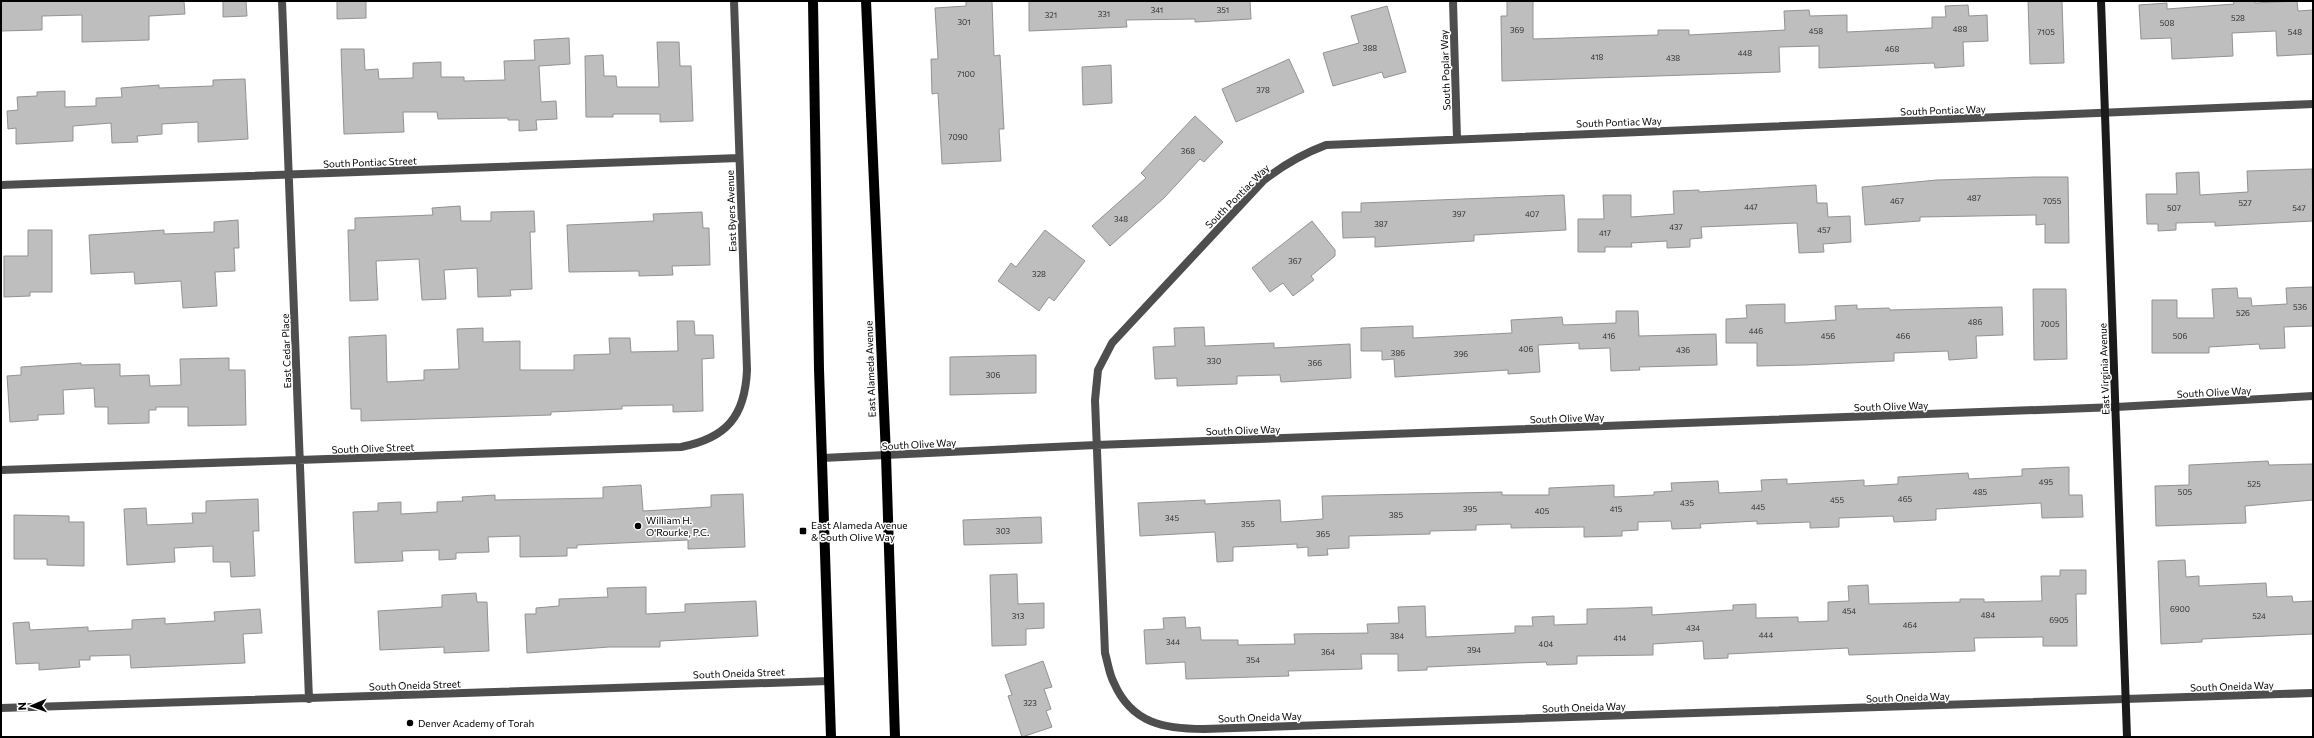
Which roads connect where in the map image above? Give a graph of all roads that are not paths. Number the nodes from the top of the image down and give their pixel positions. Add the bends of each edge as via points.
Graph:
1 (282, 1) edge
2 (734, 1) edge
3 (813, 1) edge
4 (866, 1) edge
5 (1453, 1) edge
6 (2101, 1) edge
7 (2313, 104) edge
8 (2104, 114) junction
9 (1457, 138) junction
10 (739, 158) junction
11 (288, 174) junction
12 (1, 185) edge
13 (2313, 396) edge
14 (2116, 407) junction
15 (736, 418) joint
16 (1096, 445) junction
17 (886, 455) junction
18 (822, 458) junction
19 (299, 461) junction
20 (1, 470) edge
21 (829, 680) junction
22 (2313, 692) edge
23 (309, 700) junction
24 (2126, 700) junction
25 (1, 708) edge
26 (831, 737) edge
27 (895, 737) edge
28 (2127, 737) edge

1 - 11 street, East Cedar Place
2 - 10 street, East Byers Avenue
3 - 18 main road
4 - 17 main road, East Alameda Avenue
5 - 9 street, South Poplar Way
6 - 8 street, East Virginia Avenue
7 - 8 street, South Pontiac Way
8 - 9 street, South Pontiac Way
8 - 14 street, East Virginia Avenue
9 - 16 street, South Pontiac Way via 1326,145 1306,152 1263,180 1124,328 1107,351 1096,380
10 - 11 street, South Pontiac Street
10 - 15 street, East Byers Avenue via 747,370 744,398
11 - 12 street, South Pontiac Street
11 - 19 street, East Cedar Place
13 - 14 street, South Olive Way
14 - 16 street, South Olive Way
14 - 24 street, East Virginia Avenue
15 - 19 street, South Olive Street via 716,436 702,443 681,447
16 - 17 street, South Olive Way
16 - 24 street, South Oneida Way via 1105,653 1113,683 1126,703 1142,716 1158,725 1174,729
17 - 18 street, South Olive Way
17 - 27 main road, East Alameda Avenue
18 - 21 main road
19 - 20 street, South Olive Street
19 - 23 street, East Cedar Place
21 - 23 street, South Oneida Street
21 - 26 main road
22 - 24 street, South Oneida Way
23 - 25 street, South Oneida Street
24 - 28 street, East Virginia Avenue

